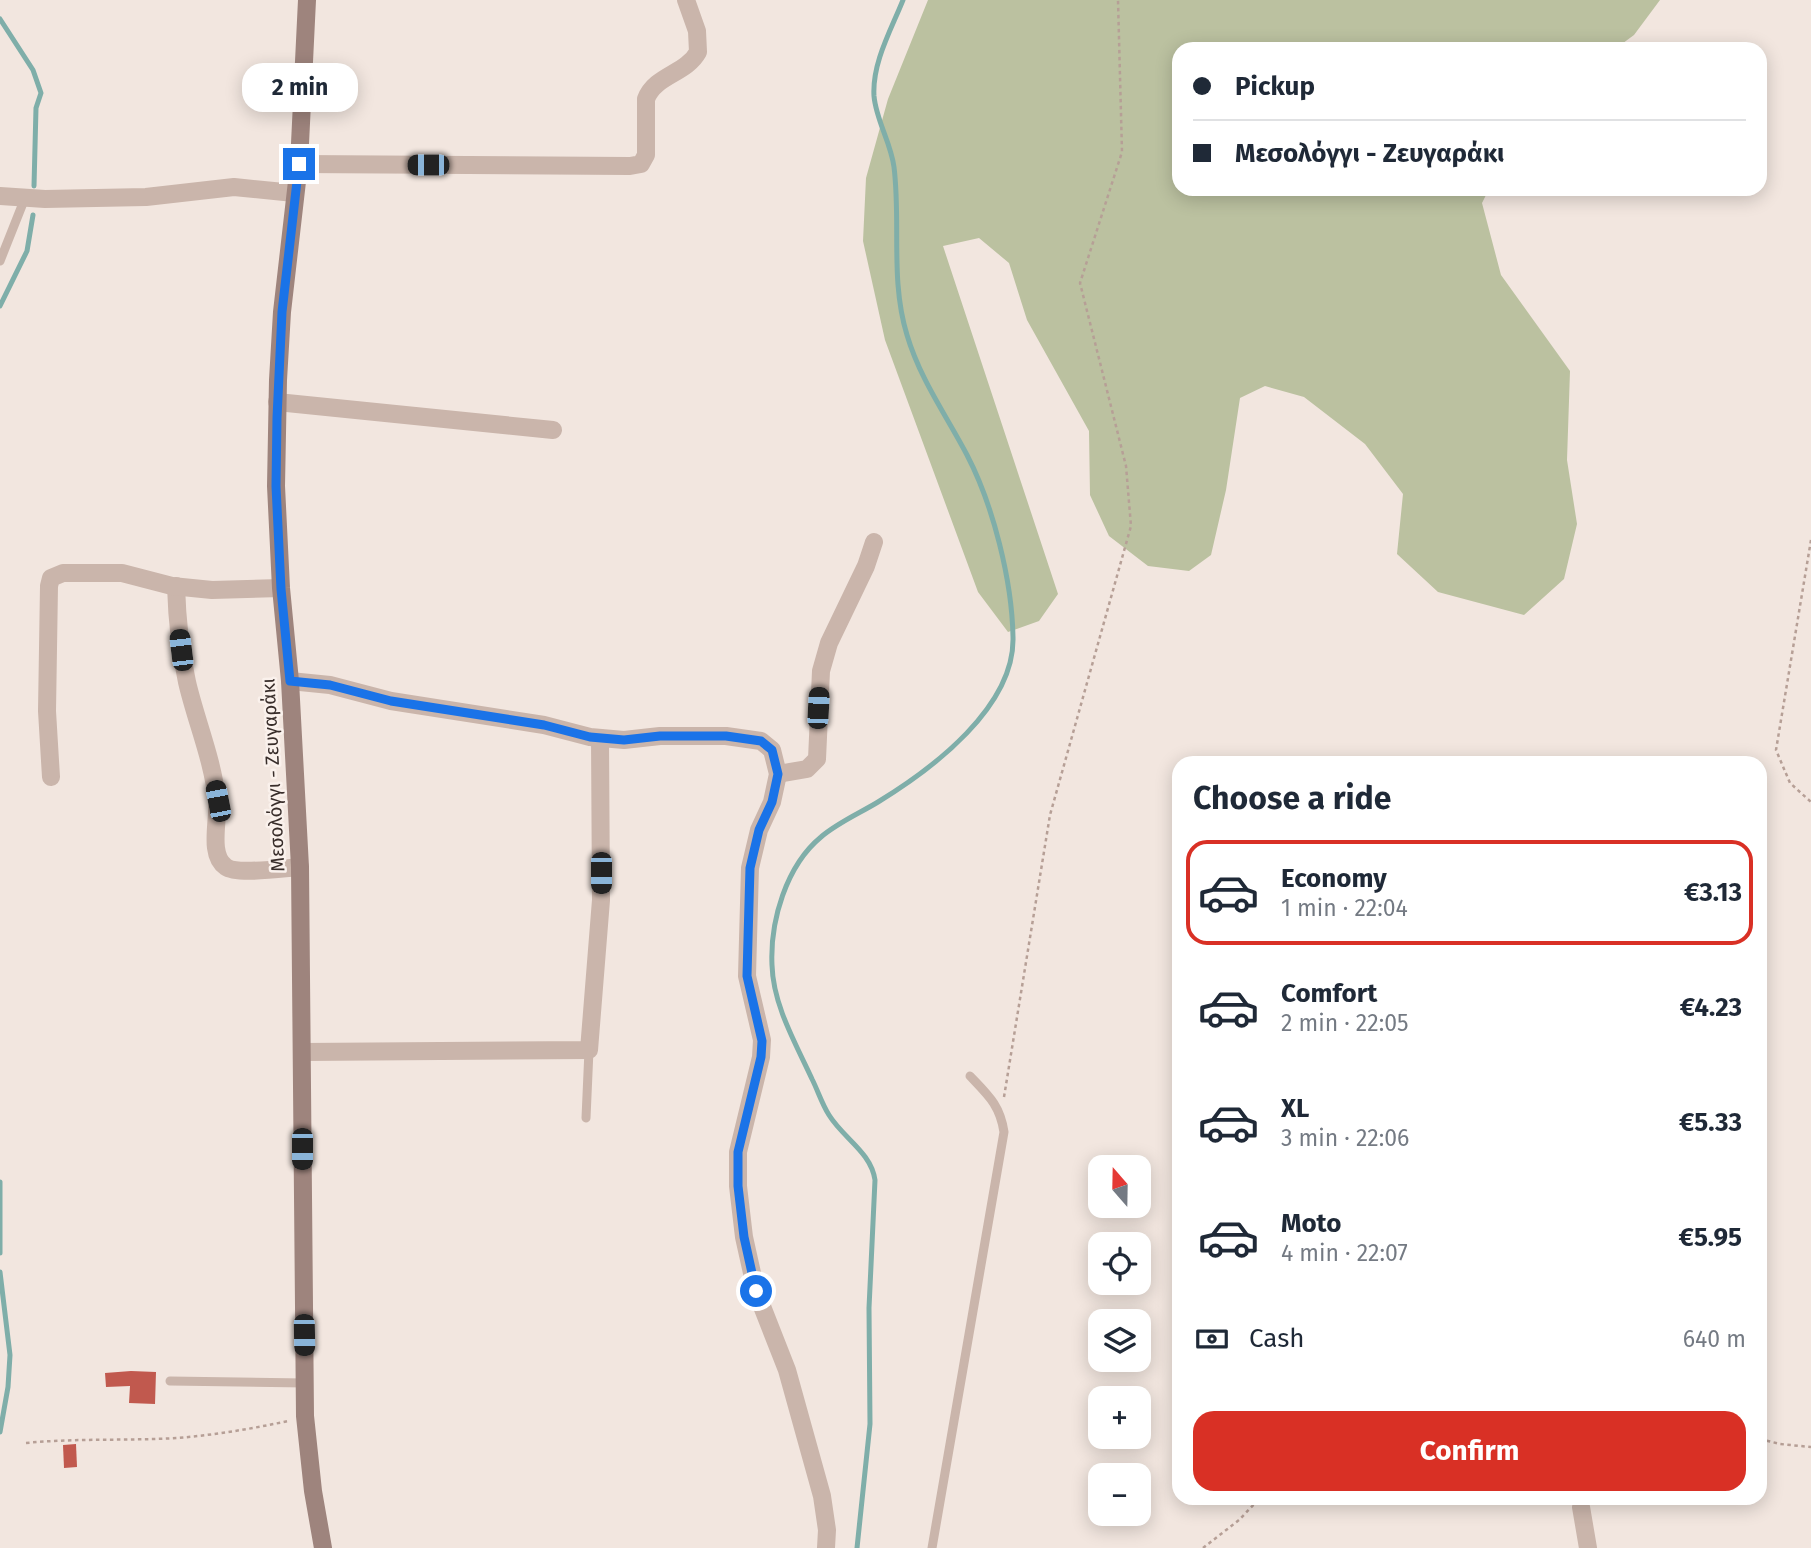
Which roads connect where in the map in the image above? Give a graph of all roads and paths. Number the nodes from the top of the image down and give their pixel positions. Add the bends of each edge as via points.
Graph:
1 (307, 0) edge
2 (686, 0) edge
3 (1118, 0) edge
4 (299, 164) junction
5 (294, 193) junction
6 (0, 196) edge
7 (25, 198) junction
8 (0, 261) edge
9 (277, 402) junction
10 (554, 430) dead end
11 (1811, 540) edge
12 (874, 542) dead end
13 (176, 586) junction
14 (281, 589) junction
15 (290, 681) junction
16 (600, 737) junction
17 (778, 774) junction
18 (51, 777) dead end
19 (1811, 802) edge
20 (300, 867) junction
21 (589, 1050) junction
22 (302, 1052) junction
23 (970, 1076) dead end
24 (1001, 1114) junction
25 (586, 1118) dead end
26 (170, 1381) dead end
27 (305, 1382) junction
28 (305, 1416) junction
29 (1767, 1441) edge
30 (26, 1443) dead end
31 (1811, 1447) edge
32 (1253, 1505) edge
33 (1581, 1507) dead end
34 (323, 1548) edge
35 (827, 1548) edge
36 (932, 1548) edge
37 (1203, 1548) edge
38 (1588, 1548) edge

1 - 4 main road, Μεσολόγγι - Ζευγαράκι
2 - 4 street via 697,31 698,52 649,91 646,155 641,164
3 - 24 path via 1122,152 1080,283 1126,466 1131,526 1050,815
4 - 5 main road, Μεσολόγγι - Ζευγαράκι
5 - 7 street via 234,187 146,197
5 - 9 main road, Μεσολόγγι - Ζευγαράκι
6 - 7 street
7 - 8 lane
9 - 10 street
9 - 14 main road, Μεσολόγγι - Ζευγαράκι
11 - 19 path via 1776,750 1790,783
12 - 17 street via 821,671 817,759 807,769
13 - 14 street
13 - 18 street via 122,573 63,573 51,578 47,711
13 - 20 street via 187,683 218,801 219,859 237,871
14 - 15 main road, Μεσολόγγι - Ζευγαράκι
15 - 16 street
15 - 20 main road, Μεσολόγγι - Ζευγαράκι
16 - 17 street via 726,736 761,741 772,750
16 - 21 street via 601,900
17 - 35 street via 750,868 747,976 762,1041 738,1152 738,1186 756,1291 787,1370 821,1496
20 - 22 main road, Μεσολόγγι - Ζευγαράκι
21 - 22 street
21 - 25 lane
22 - 27 main road, Μεσολόγγι - Ζευγαράκι
23 - 24 lane
24 - 36 lane via 1000,1163
26 - 27 lane
27 - 28 main road, Μεσολόγγι - Ζευγαράκι
28 - 30 path via 235,1432 175,1438
28 - 34 main road, Μεσολόγγι - Ζευγαράκι
29 - 31 path
32 - 37 path
33 - 38 street

